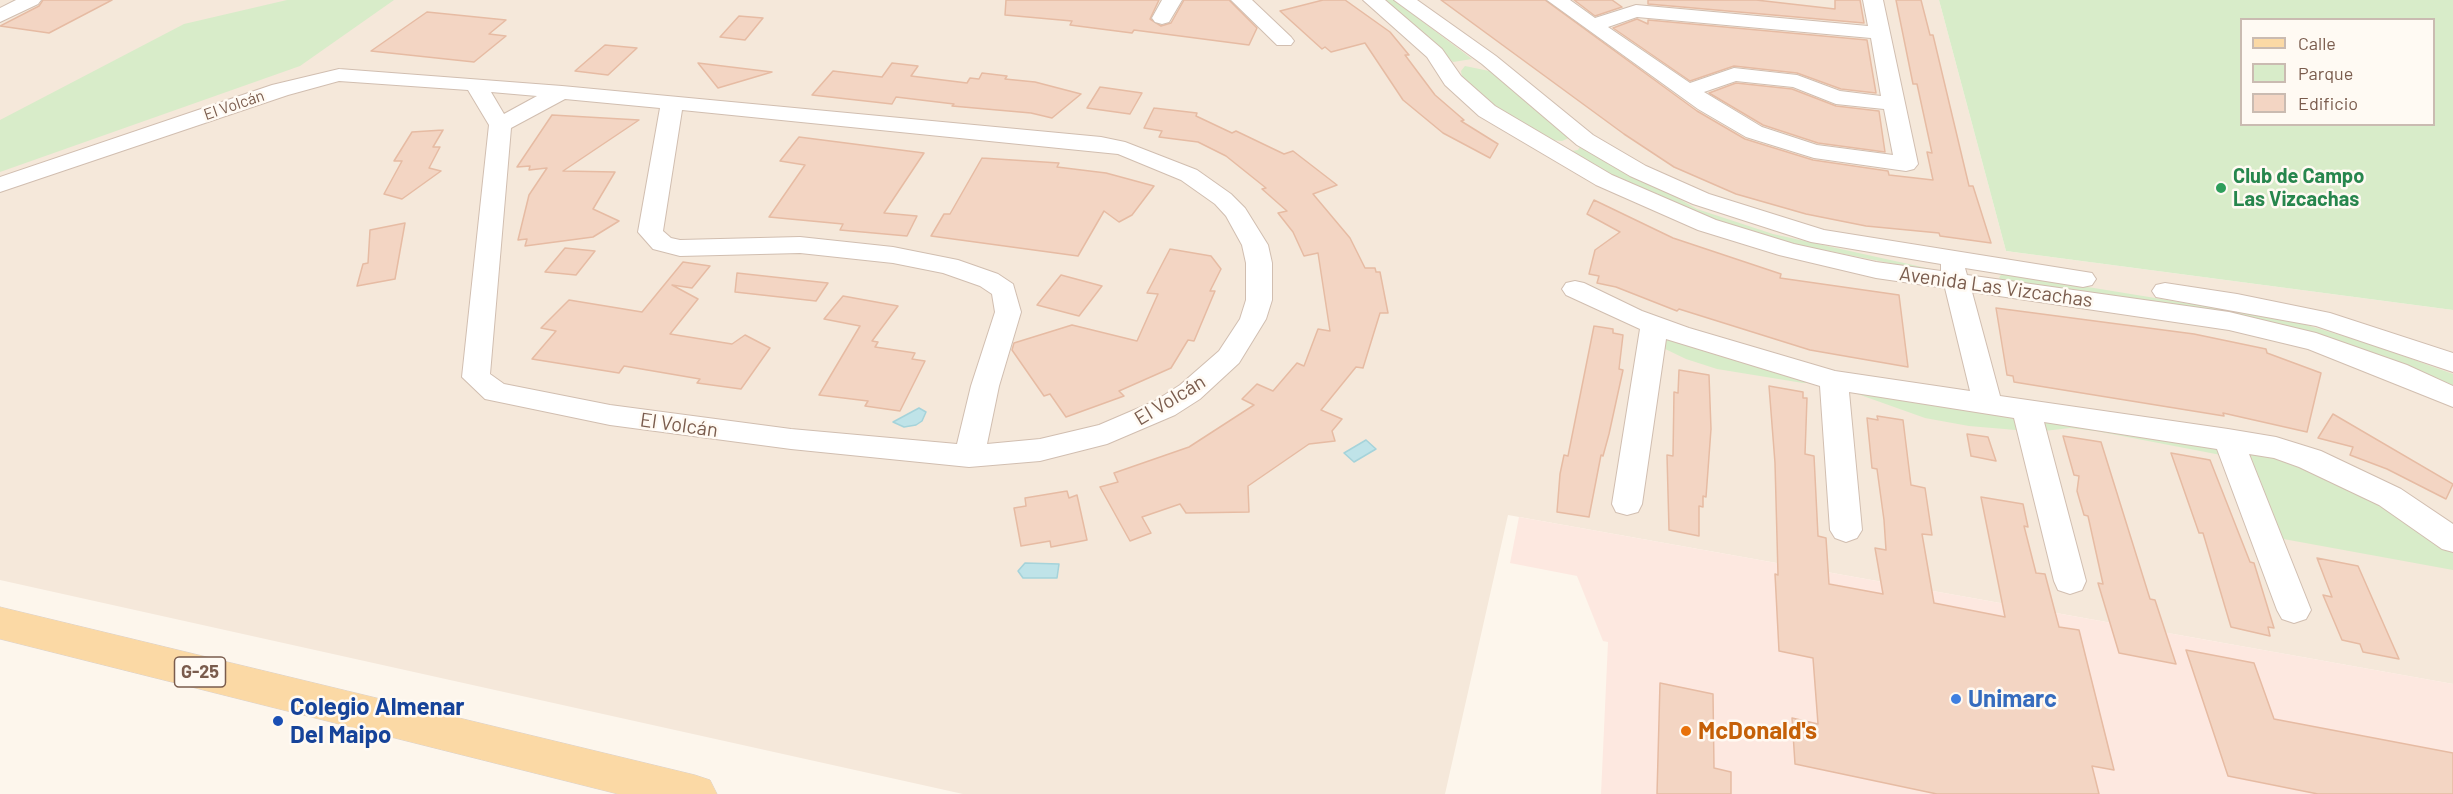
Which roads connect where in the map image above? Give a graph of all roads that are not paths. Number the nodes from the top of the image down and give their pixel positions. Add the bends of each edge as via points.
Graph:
1 (31, 0) edge
2 (1172, 0) edge
3 (1241, 0) edge
4 (1373, 0) edge
5 (1404, 0) edge
6 (1557, 0) edge
7 (1873, 0) edge
8 (0, 16) edge
9 (1162, 18) dead end
10 (1593, 25) junction
11 (1878, 33) junction
12 (1284, 41) dead end
13 (1446, 68) junction
14 (1498, 68) junction
15 (476, 85) junction
16 (1687, 91) junction
17 (562, 93) junction
18 (672, 104) junction
19 (1895, 104) junction
20 (500, 125) junction
21 (1585, 140) junction
22 (1549, 148) junction
23 (0, 185) edge
24 (1953, 270) junction
25 (1575, 289) dead end
26 (1654, 325) junction
27 (2453, 363) edge
28 (1834, 380) junction
29 (2453, 397) edge
30 (1987, 402) junction
31 (2026, 408) junction
32 (2228, 439) junction
33 (969, 456) junction
34 (1627, 504) dead end
35 (1846, 530) dead end
36 (2453, 540) edge
37 (2070, 581) dead end
38 (2294, 610) dead end
39 (0, 623) edge
40 (695, 794) edge

1 - 8 street
2 - 9 street
3 - 12 street
4 - 13 street, Avenida Las Vizcachas via 1436,53
5 - 14 street, Avenida Las Vizcachas
6 - 10 street
7 - 11 street
10 - 11 street via 1636,11
10 - 16 street
11 - 19 street
13 - 14 street, Avenida Las Vizcachas via 1453,62 1473,59
13 - 22 street, Avenida Las Vizcachas via 1453,80 1487,111
14 - 21 street, Avenida Las Vizcachas
15 - 17 street, El Volcán
15 - 20 street
15 - 23 street, El Volcán via 339,75
16 - 19 street via 1734,74 1797,81 1836,97
16 - 19 street via 1754,132 1779,142 1906,164
17 - 18 street, El Volcán
17 - 20 street
18 - 33 street via 650,232 662,244 680,248 800,245 893,255 949,266 989,280 1004,290 1008,312
18 - 33 street, El Volcán via 1101,144 1148,156 1189,175 1236,213 1255,245 1260,263 1259,300 1243,338 1211,375 1165,408 1107,434 1040,450
20 - 33 street, El Volcán via 476,377 495,392 690,427
21 - 22 street, Avenida Las Vizcachas via 1585,147 1578,150
21 - 24 street, Avenida Las Vizcachas via 1648,176 1739,213
22 - 24 street, Avenida Las Vizcachas via 1635,196 1707,225 1832,261
24 - 27 street, Avenida Las Vizcachas via 2237,302 2321,319
24 - 29 street, Avenida Las Vizcachas via 2316,342
24 - 30 street
25 - 26 street
26 - 28 street via 1719,348
26 - 34 street
28 - 30 street
28 - 35 street
30 - 31 street
31 - 32 street
31 - 37 street
32 - 36 street via 2276,448 2348,476 2390,497
32 - 38 street
39 - 40 main road, G-25

